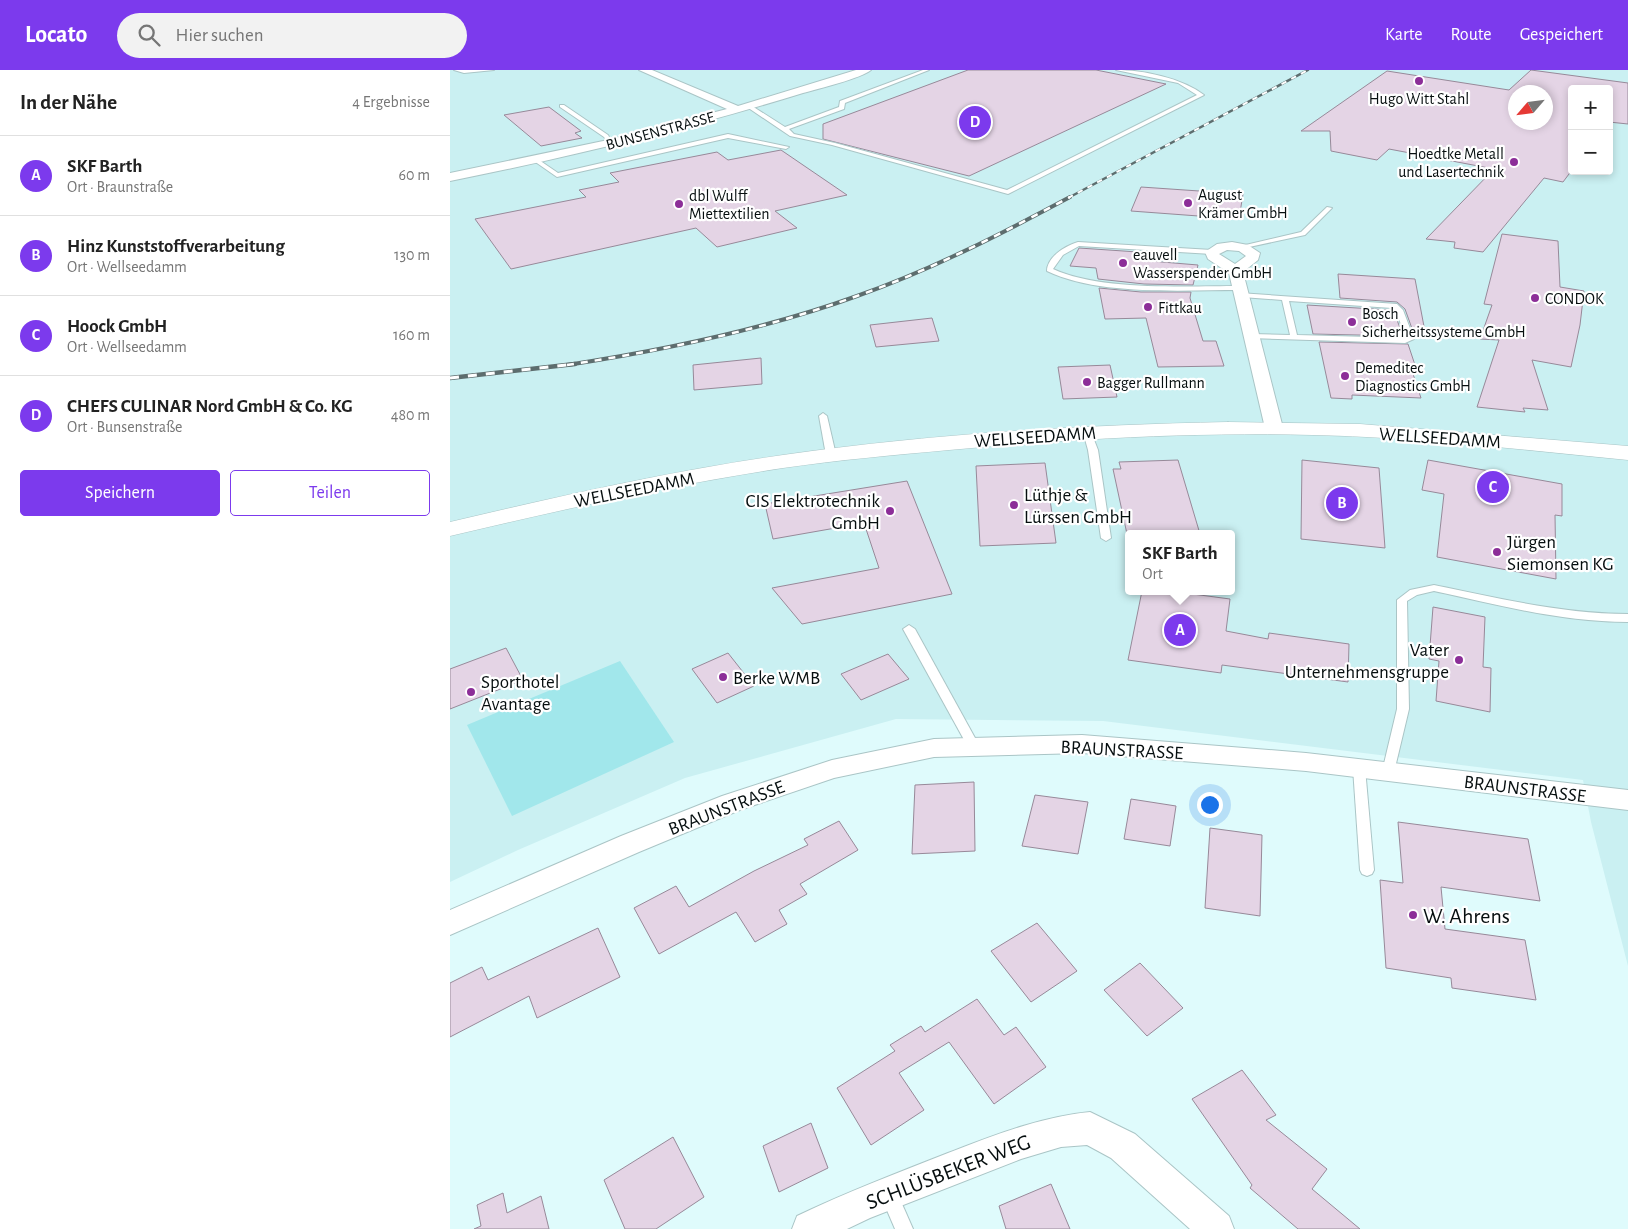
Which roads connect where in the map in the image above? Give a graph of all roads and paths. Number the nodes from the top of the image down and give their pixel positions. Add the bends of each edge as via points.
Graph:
1 (456, 70) edge
2 (492, 70) edge
3 (644, 70) edge
4 (866, 70) edge
5 (927, 70) edge
6 (1118, 70) edge
7 (562, 106) dead end
8 (750, 107) junction
9 (738, 110) junction
10 (785, 129) junction
11 (611, 144) junction
12 (786, 148) dead end
13 (537, 161) junction
14 (450, 177) edge
15 (1329, 208) dead end
16 (1240, 247) junction
17 (1212, 252) junction
18 (1236, 271) junction
19 (1241, 292) junction
20 (1286, 298) junction
21 (1252, 336) junction
22 (1294, 337) junction
23 (823, 416) dead end
24 (1274, 428) junction
25 (1087, 432) junction
26 (1628, 452) edge
27 (831, 455) junction
28 (450, 529) edge
29 (1106, 538) dead end
30 (1628, 618) edge
31 (908, 629) dead end
32 (974, 747) junction
33 (1359, 768) junction
34 (1388, 772) junction
35 (1628, 800) edge
36 (1367, 870) dead end
37 (450, 923) edge
38 (888, 1192) junction
39 (810, 1229) edge
40 (904, 1229) edge
41 (1216, 1229) edge

1 - 2 lane
3 - 9 street
4 - 8 street, BUNSENSTRASSE
5 - 10 lane via 842,102 842,108
6 - 10 lane via 1180,82 1201,94 1008,192 792,135
7 - 11 lane via 606,136
8 - 9 street, BUNSENSTRASSE
8 - 10 lane
9 - 11 street, BUNSENSTRASSE
11 - 13 street, BUNSENSTRASSE
12 - 13 lane via 728,136 557,175
13 - 14 street, BUNSENSTRASSE
15 - 16 lane via 1304,234
16 - 17 street via 1219,247
16 - 18 street via 1253,253 1253,257
17 - 18 street via 1213,256
17 - 19 lane via 1078,244 1058,254 1049,270 1068,278 1114,284
18 - 19 street
19 - 20 lane
19 - 21 street
20 - 22 lane
20 - 22 lane via 1394,306 1399,310 1410,339
21 - 22 lane
21 - 24 street
23 - 27 lane
24 - 25 main road, WELLSEEDAMM
24 - 26 main road, WELLSEEDAMM
25 - 27 main road, WELLSEEDAMM
25 - 29 lane via 1093,450
27 - 28 main road, WELLSEEDAMM via 680,479
30 - 34 lane via 1550,612 1434,588 1414,592 1402,600 1403,709
31 - 32 lane
32 - 33 street, BRAUNSTRASSE via 1082,744
32 - 37 street, BRAUNSTRASSE via 934,748 832,769 731,803
33 - 34 street, BRAUNSTRASSE
33 - 36 lane
34 - 35 street, BRAUNSTRASSE
38 - 39 street, SCHLÜSBEKER WEG
38 - 40 lane
38 - 41 street, SCHLÜSBEKER WEG via 1021,1142 1061,1131 1090,1128 1123,1146

